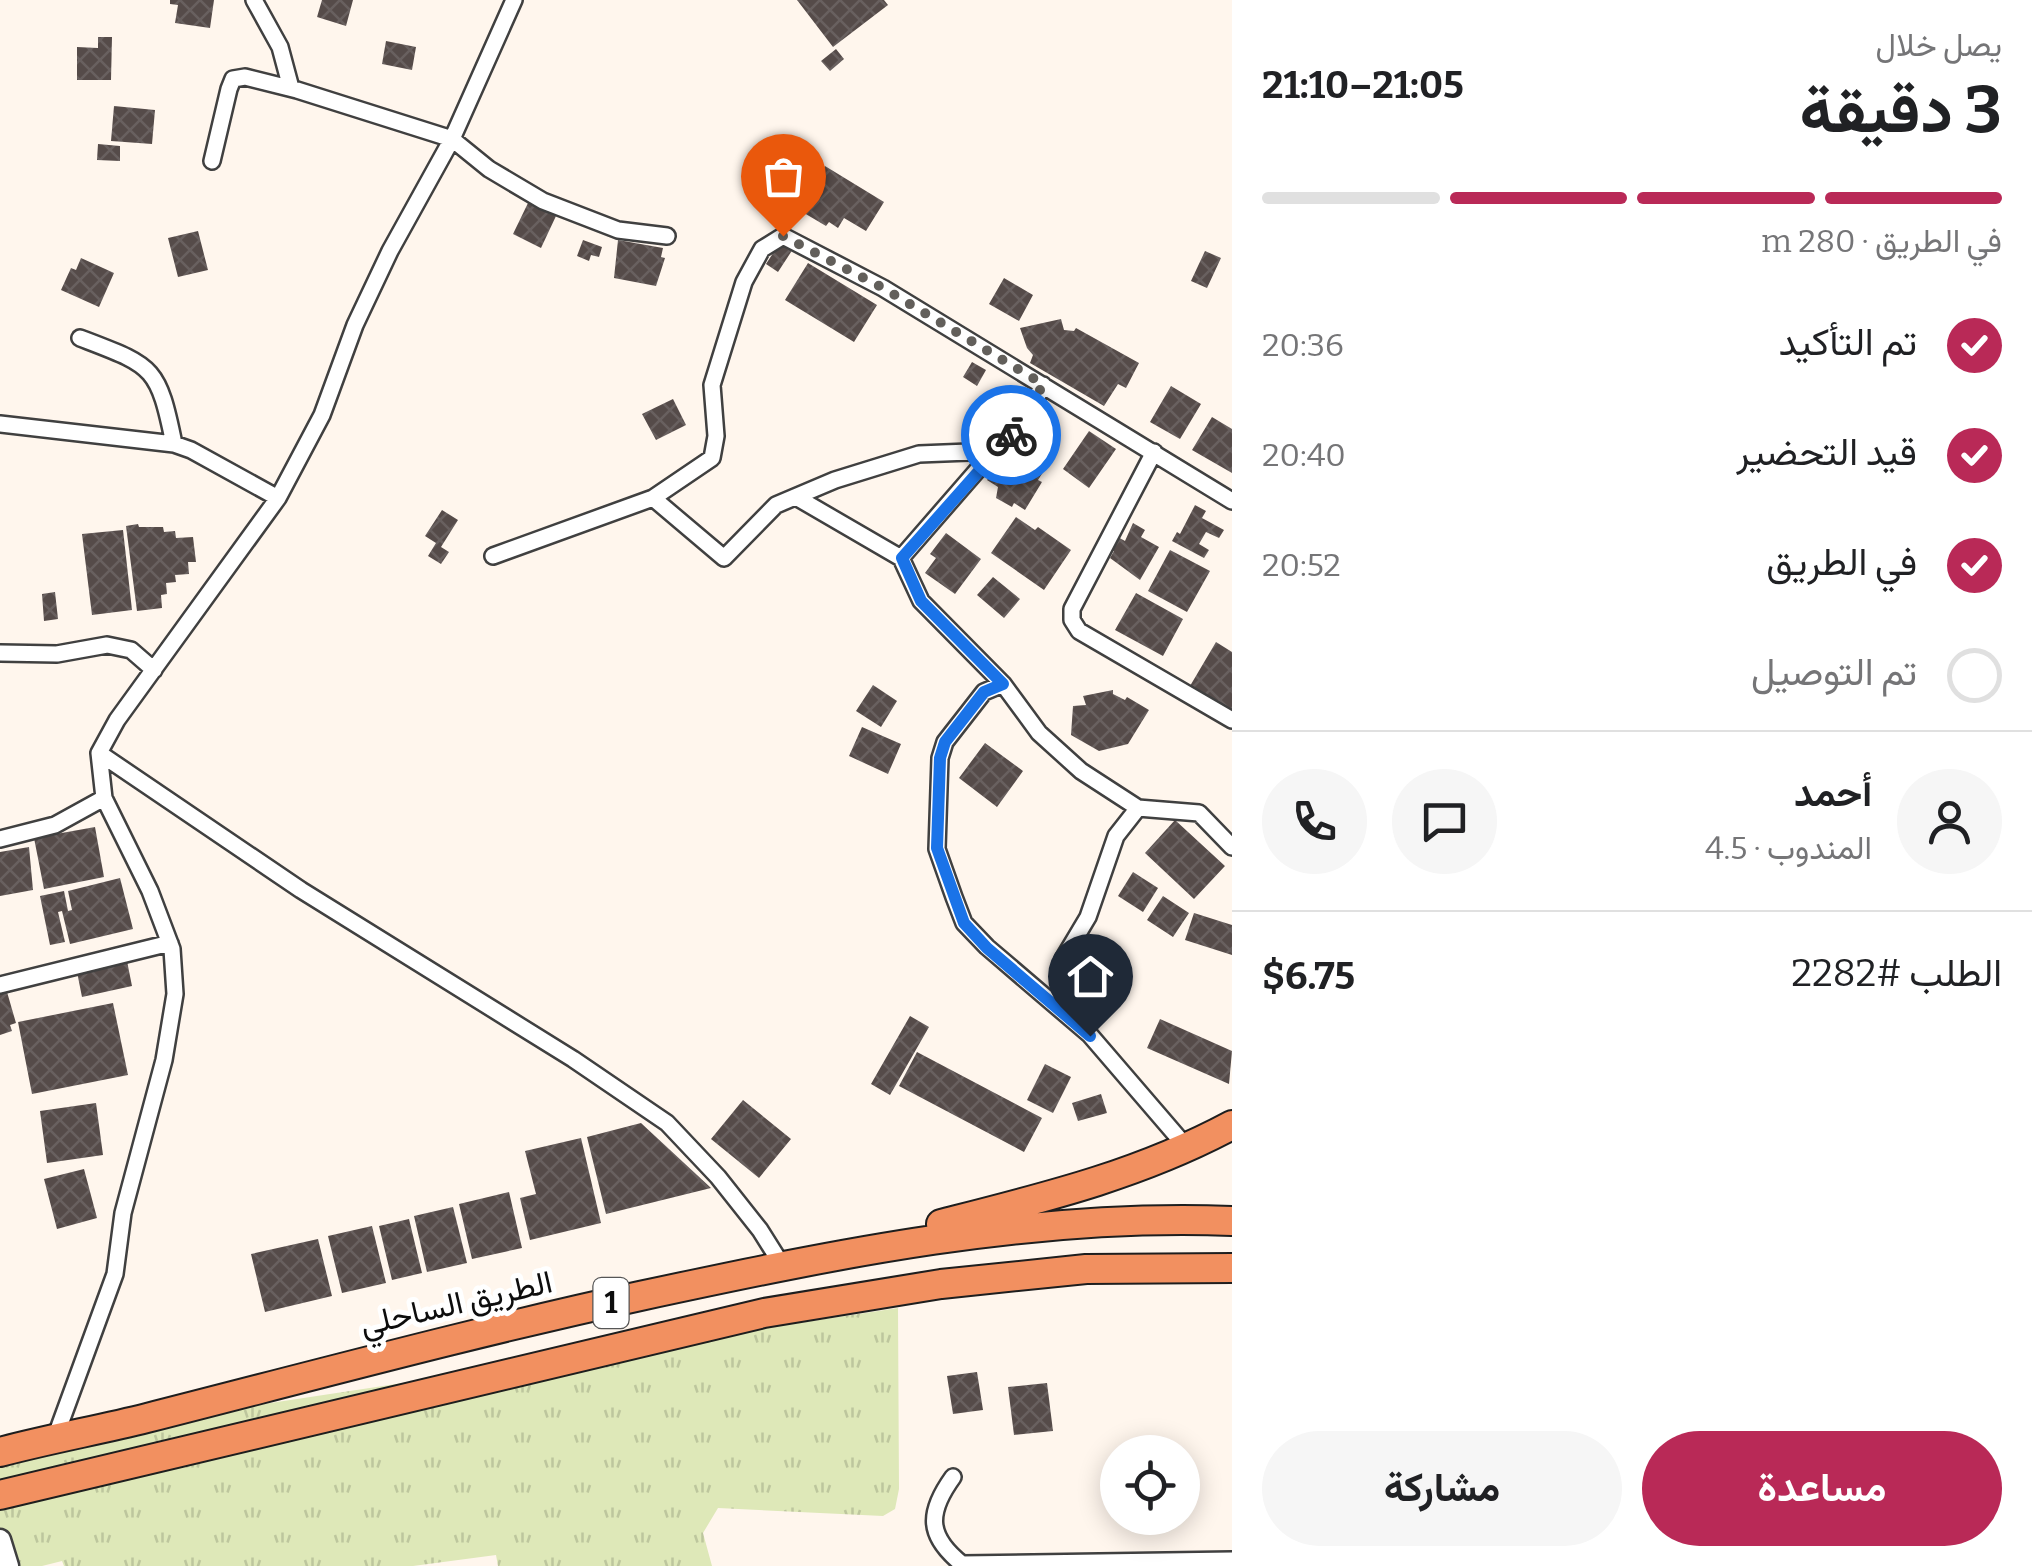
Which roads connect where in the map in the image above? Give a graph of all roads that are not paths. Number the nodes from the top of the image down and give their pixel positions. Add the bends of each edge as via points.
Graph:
1 (514, 0) edge
2 (252, 1) edge
3 (291, 88) junction
4 (452, 139) junction
5 (212, 161) dead end
6 (667, 236) dead end
7 (80, 338) dead end
8 (1043, 384) junction
9 (0, 424) edge
10 (174, 444) junction
11 (994, 452) junction
12 (1154, 452) junction
13 (796, 497) junction
14 (278, 498) junction
15 (653, 498) junction
16 (1232, 501) edge
17 (493, 556) dead end
18 (902, 558) junction
19 (0, 653) edge
20 (154, 670) junction
21 (1003, 684) junction
22 (1232, 720) edge
23 (99, 754) junction
24 (104, 798) junction
25 (1138, 808) junction
26 (0, 839) edge
27 (1232, 847) edge
28 (170, 943) junction
29 (0, 985) edge
30 (1090, 1036) junction
31 (1232, 1125) edge
32 (1188, 1149) junction
33 (1232, 1221) edge
34 (782, 1264) junction
35 (1232, 1268) edge
36 (55, 1438) junction
37 (0, 1452) edge
38 (952, 1478) dead end
39 (0, 1496) edge
40 (0, 1540) edge
41 (1232, 1560) edge
42 (8, 1566) edge

1 - 4 street
2 - 3 street via 280,47
3 - 4 street
3 - 5 street via 233,79
4 - 6 street via 542,201 618,230
4 - 14 street via 390,251 322,414
7 - 10 street via 140,361 164,392
8 - 11 street via 1023,424
8 - 12 street
8 - 15 street via 783,236 762,249 744,282 712,385 712,458
9 - 10 street
10 - 14 street
11 - 13 street via 919,454
11 - 18 street
12 - 16 street
12 - 22 street via 1072,620 1080,631
13 - 15 street via 776,505 724,558
13 - 18 street
14 - 20 street
15 - 17 street
18 - 21 street via 921,601
19 - 20 street via 57,654 107,645 131,650
20 - 23 street
21 - 25 street via 1039,733 1081,772
21 - 30 street via 984,692 945,742 937,848 964,923
23 - 24 street
23 - 34 street via 667,1123 718,1177
24 - 26 street via 55,825
24 - 28 street
25 - 27 street via 1199,813
25 - 30 street via 1116,836 1088,917 1063,959 1061,983
28 - 29 street
28 - 36 street via 174,994 167,1044 131,1180 115,1274
30 - 32 street
31 - 32 highway
32 - 34 highway via 1060,1194
33 - 34 highway, الطريق الساحلي / 1 via 1076,1222
34 - 36 highway, الطريق الساحلي / 1 via 466,1334
35 - 39 highway, 1 via 1086,1269 764,1313
36 - 37 highway, الطريق الساحلي / 1
38 - 41 street via 938,1498 936,1531 942,1548 962,1564
40 - 42 street

